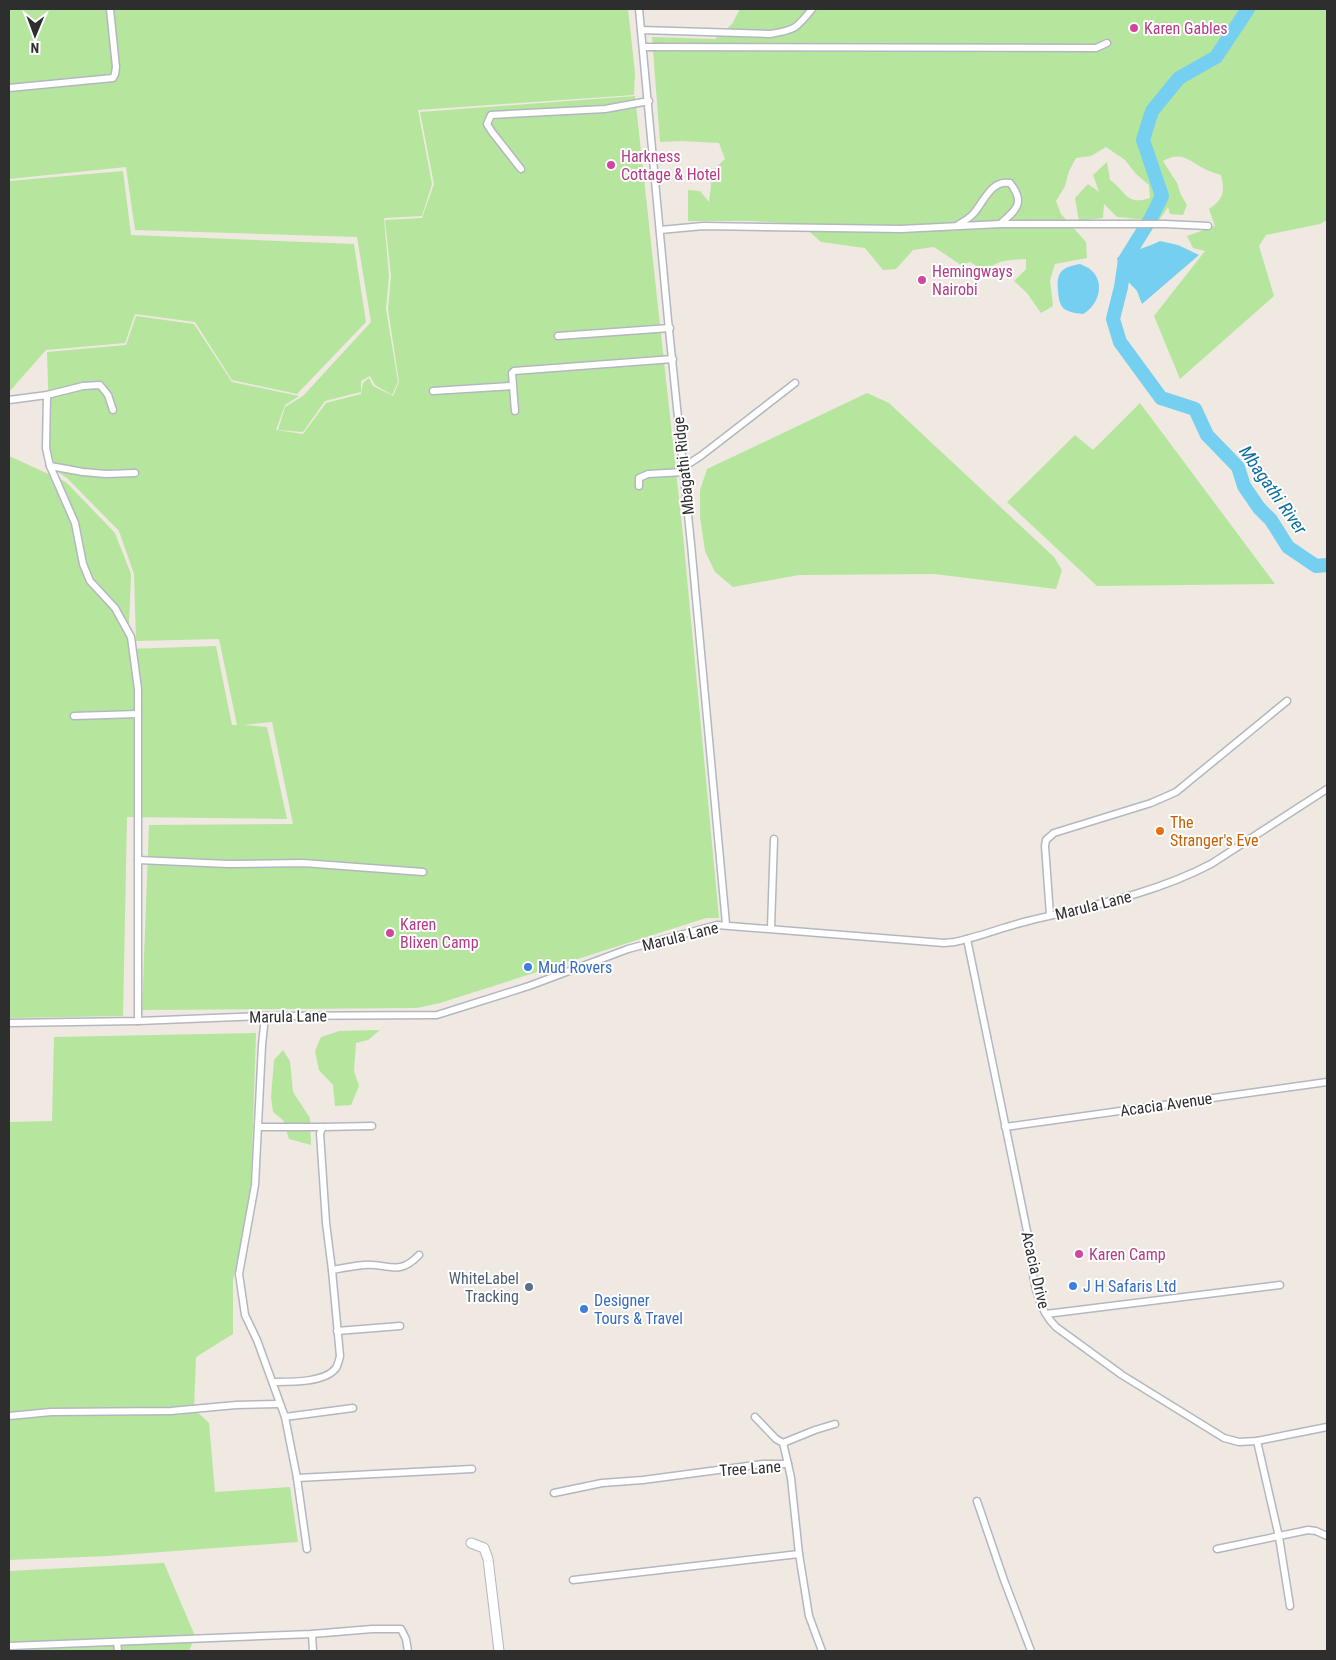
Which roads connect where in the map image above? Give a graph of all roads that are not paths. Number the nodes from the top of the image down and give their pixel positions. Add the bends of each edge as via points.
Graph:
1 (110, 9) edge
2 (639, 9) edge
3 (812, 9) edge
4 (641, 30) junction
5 (1107, 43) dead end
6 (644, 47) junction
7 (9, 88) edge
8 (649, 101) junction
9 (521, 170) dead end
10 (1000, 224) junction
11 (958, 225) junction
12 (1208, 226) dead end
13 (660, 230) junction
14 (670, 328) junction
15 (558, 336) dead end
16 (673, 359) junction
17 (795, 383) dead end
18 (512, 386) junction
19 (433, 391) dead end
20 (47, 395) junction
21 (9, 400) edge
22 (113, 410) dead end
23 (515, 411) dead end
24 (50, 466) junction
25 (684, 470) junction
26 (135, 473) dead end
27 (639, 486) dead end
28 (1287, 701) dead end
29 (138, 714) junction
30 (74, 716) dead end
31 (1327, 789) edge
32 (774, 839) dead end
33 (138, 860) junction
34 (423, 872) dead end
35 (1050, 916) junction
36 (726, 924) junction
37 (771, 928) junction
38 (967, 939) junction
39 (265, 1016) junction
40 (138, 1021) junction
41 (9, 1022) edge
42 (1327, 1082) edge
43 (372, 1126) dead end
44 (258, 1127) junction
45 (323, 1127) junction
46 (1005, 1127) junction
47 (419, 1255) dead end
48 (332, 1270) junction
49 (1280, 1285) dead end
50 (1046, 1314) junction
51 (400, 1326) dead end
52 (337, 1332) junction
53 (273, 1382) junction
54 (279, 1404) junction
55 (353, 1408) dead end
56 (9, 1416) edge
57 (285, 1417) junction
58 (755, 1417) dead end
59 (835, 1424) dead end
60 (1327, 1427) edge
61 (1257, 1441) junction
62 (783, 1443) junction
63 (788, 1464) junction
64 (472, 1469) dead end
65 (297, 1478) junction
66 (554, 1493) dead end
67 (977, 1501) dead end
68 (1327, 1536) edge
69 (1279, 1537) junction
70 (471, 1543) dead end
71 (307, 1549) dead end
72 (1217, 1550) dead end
73 (799, 1554) junction
74 (573, 1580) dead end
75 (1290, 1606) dead end
76 (312, 1634) junction
77 (117, 1642) junction
78 (12, 1648) edge
79 (118, 1651) edge
80 (313, 1651) edge
81 (408, 1651) edge
82 (499, 1651) edge
83 (822, 1651) edge
84 (1032, 1651) edge

1 - 7 street via 116,67 113,78
2 - 4 street, Mbagathi Ridge
3 - 4 street via 796,28 770,34
4 - 6 street, Mbagathi Ridge
5 - 6 street via 1096,48
6 - 8 street, Mbagathi Ridge
8 - 9 street via 605,109 491,115 488,124 492,132
8 - 13 street, Mbagathi Ridge
10 - 11 street
10 - 11 street via 1015,211 1019,202 1018,192 1010,183 996,184 974,214
10 - 12 street
11 - 13 street via 901,229 703,226
13 - 14 street, Mbagathi Ridge
14 - 15 street
14 - 16 street, Mbagathi Ridge
16 - 18 street via 514,371
16 - 25 street, Mbagathi Ridge
17 - 25 street
18 - 19 street
18 - 23 street
20 - 21 street
20 - 22 street via 100,385
20 - 24 street via 46,448
24 - 26 street via 106,474
24 - 29 street via 74,523 90,581 115,608 131,637 137,669
25 - 27 street via 648,474 639,478
25 - 36 street, Mbagathi Ridge
28 - 35 street via 1176,792 1049,837 1045,846
29 - 30 street
29 - 33 street
31 - 35 street, Marula Lane via 1193,874 1129,896
32 - 37 street
33 - 34 street via 303,863
33 - 40 street
35 - 38 street, Marula Lane
36 - 37 street, Marula Lane
36 - 39 street, Marula Lane via 628,949 529,986 437,1015
37 - 38 street, Marula Lane via 944,943
38 - 46 street, Acacia Drive
39 - 40 street, Marula Lane
39 - 44 street
40 - 41 street, Marula Lane
42 - 46 street, Acacia Avenue
43 - 45 street
44 - 45 street
44 - 53 street via 256,1185 240,1274 245,1315
45 - 48 street via 320,1133
46 - 50 street, Acacia Drive via 1040,1303
47 - 48 street via 410,1265 395,1268 364,1265
48 - 52 street
49 - 50 street
50 - 61 street, Acacia Drive via 1056,1327 1122,1375 1224,1438 1239,1442
51 - 52 street
52 - 53 street via 340,1356 336,1368 328,1375 303,1382
53 - 54 street
54 - 56 street
54 - 57 street
55 - 57 street
57 - 65 street
58 - 62 street
59 - 62 street
60 - 61 street, Acacia Drive
61 - 69 street
62 - 63 street
63 - 66 street, Tree Lane via 763,1464 602,1483
63 - 73 street, Tree Lane
64 - 65 street
65 - 71 street
67 - 84 street
68 - 69 street via 1308,1530
69 - 72 street
69 - 75 street
70 - 82 street via 484,1548 488,1559
73 - 74 street
73 - 83 street, Tree Lane via 809,1616
76 - 77 street
76 - 80 street
76 - 81 street via 401,1629
77 - 78 street
77 - 79 street

